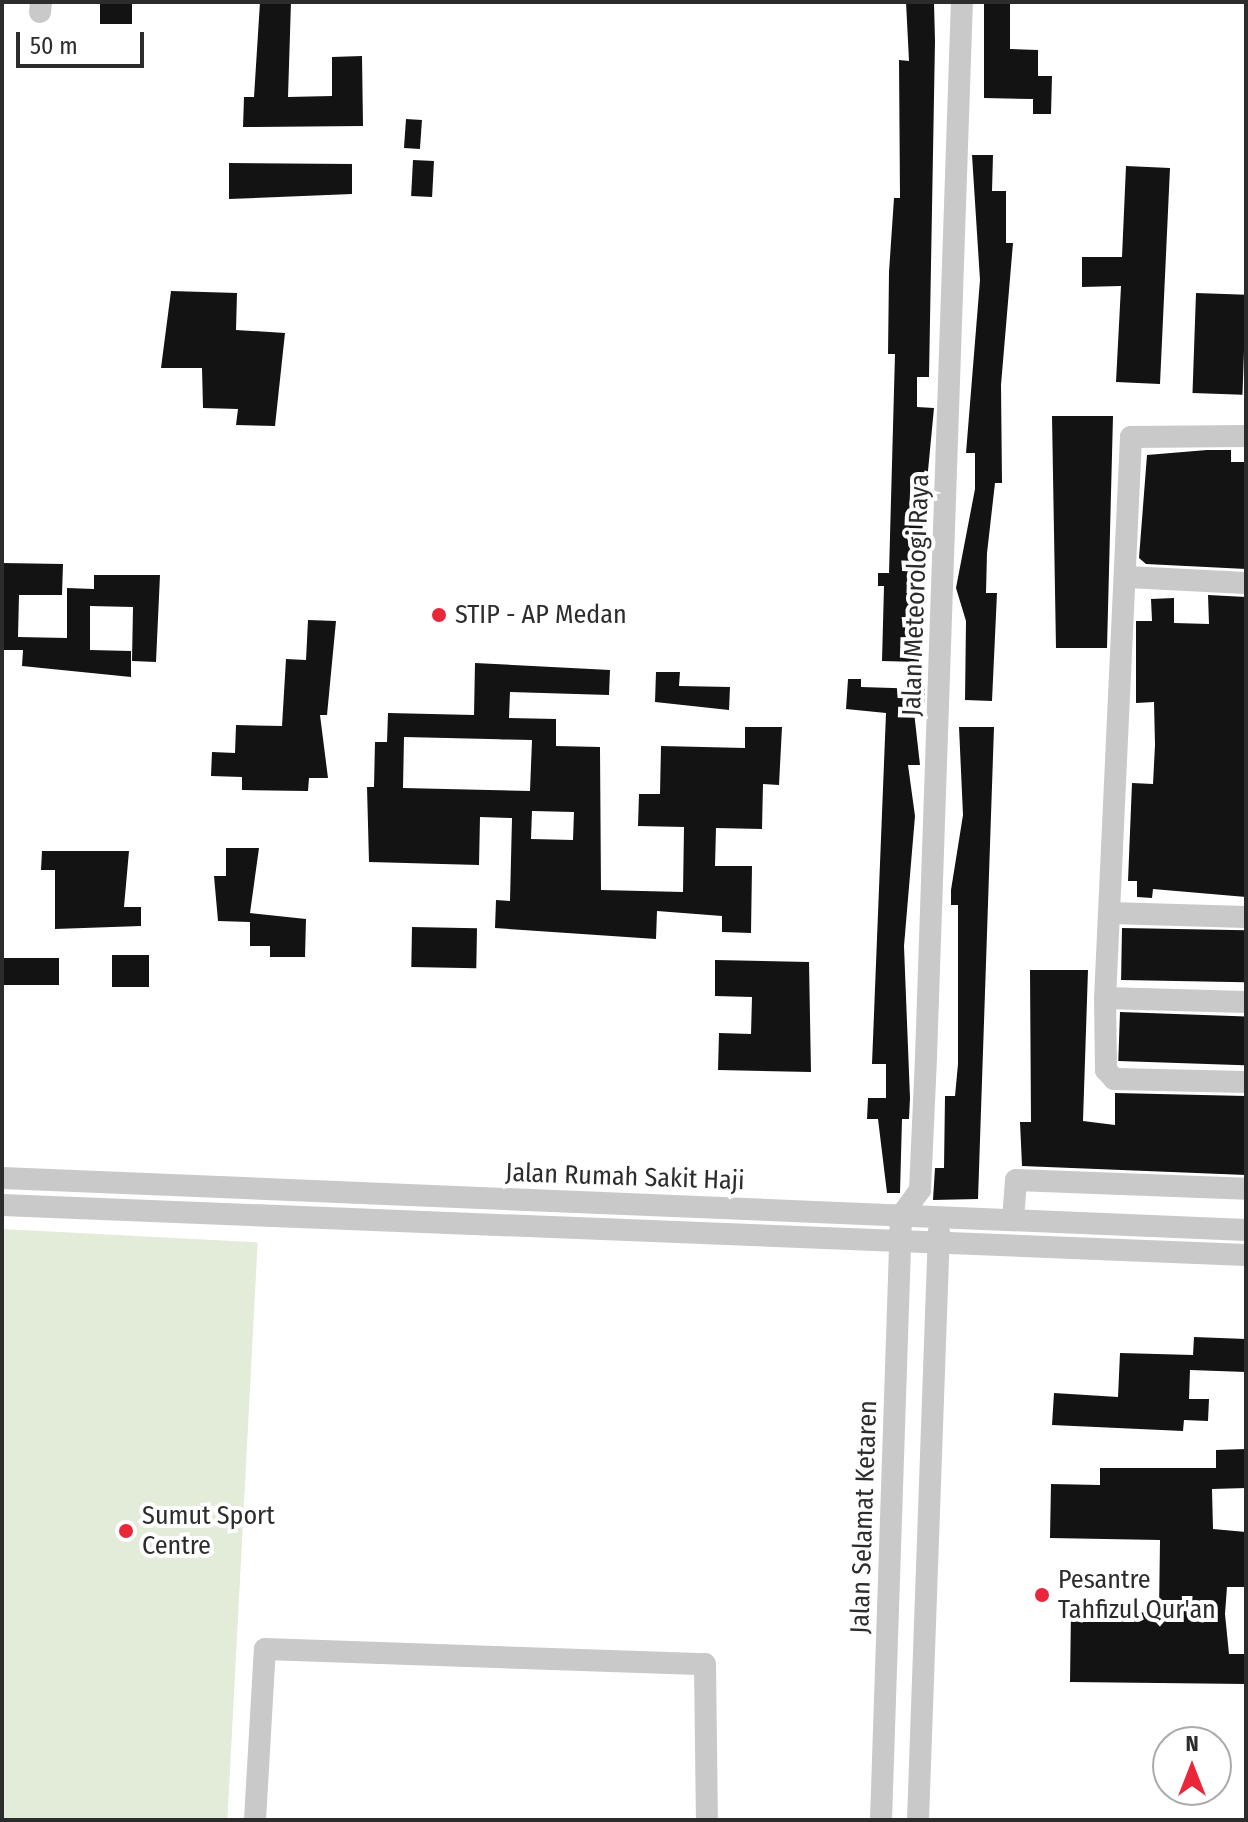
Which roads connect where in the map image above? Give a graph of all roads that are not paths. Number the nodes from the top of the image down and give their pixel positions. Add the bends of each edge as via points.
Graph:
1 (962, 2) edge
2 (1246, 436) edge
3 (1128, 577) junction
4 (1246, 583) edge
5 (1110, 913) junction
6 (1246, 917) edge
7 (1105, 998) junction
8 (1246, 1002) edge
9 (1246, 1082) edge
10 (2, 1178) edge
11 (1246, 1189) edge
12 (920, 1190) junction
13 (2, 1205) edge
14 (901, 1216) junction
15 (939, 1217) junction
16 (1013, 1220) junction
17 (1246, 1230) edge
18 (900, 1241) junction
19 (939, 1243) junction
20 (1246, 1255) edge
21 (885, 1738) junction
22 (921, 1738) junction
23 (255, 1820) edge
24 (707, 1820) edge
25 (881, 1820) edge
26 (918, 1820) edge

1 - 12 street, Jalan Meteorologi Raya
2 - 3 street via 1132,435
3 - 4 street
3 - 5 street
5 - 6 street
5 - 7 street
7 - 8 street
7 - 9 street via 1106,1070 1117,1079
10 - 14 street, Jalan Rumah Sakit Haji
11 - 16 street via 1016,1180
12 - 14 street
12 - 15 street
13 - 18 street, Jalan Rumah Sakit Haji
14 - 15 street, Jalan Rumah Sakit Haji
14 - 18 street, Jalan Selamat Ketaren
15 - 16 street, Jalan Rumah Sakit Haji
15 - 19 street
16 - 17 street, Jalan Rumah Sakit Haji
18 - 19 street, Jalan Rumah Sakit Haji
18 - 21 street, Jalan Selamat Ketaren
19 - 20 street, Jalan Rumah Sakit Haji
19 - 22 street
21 - 22 street
21 - 25 street, Jalan Selamat Ketaren
22 - 26 street
23 - 24 street via 265,1649 705,1664

